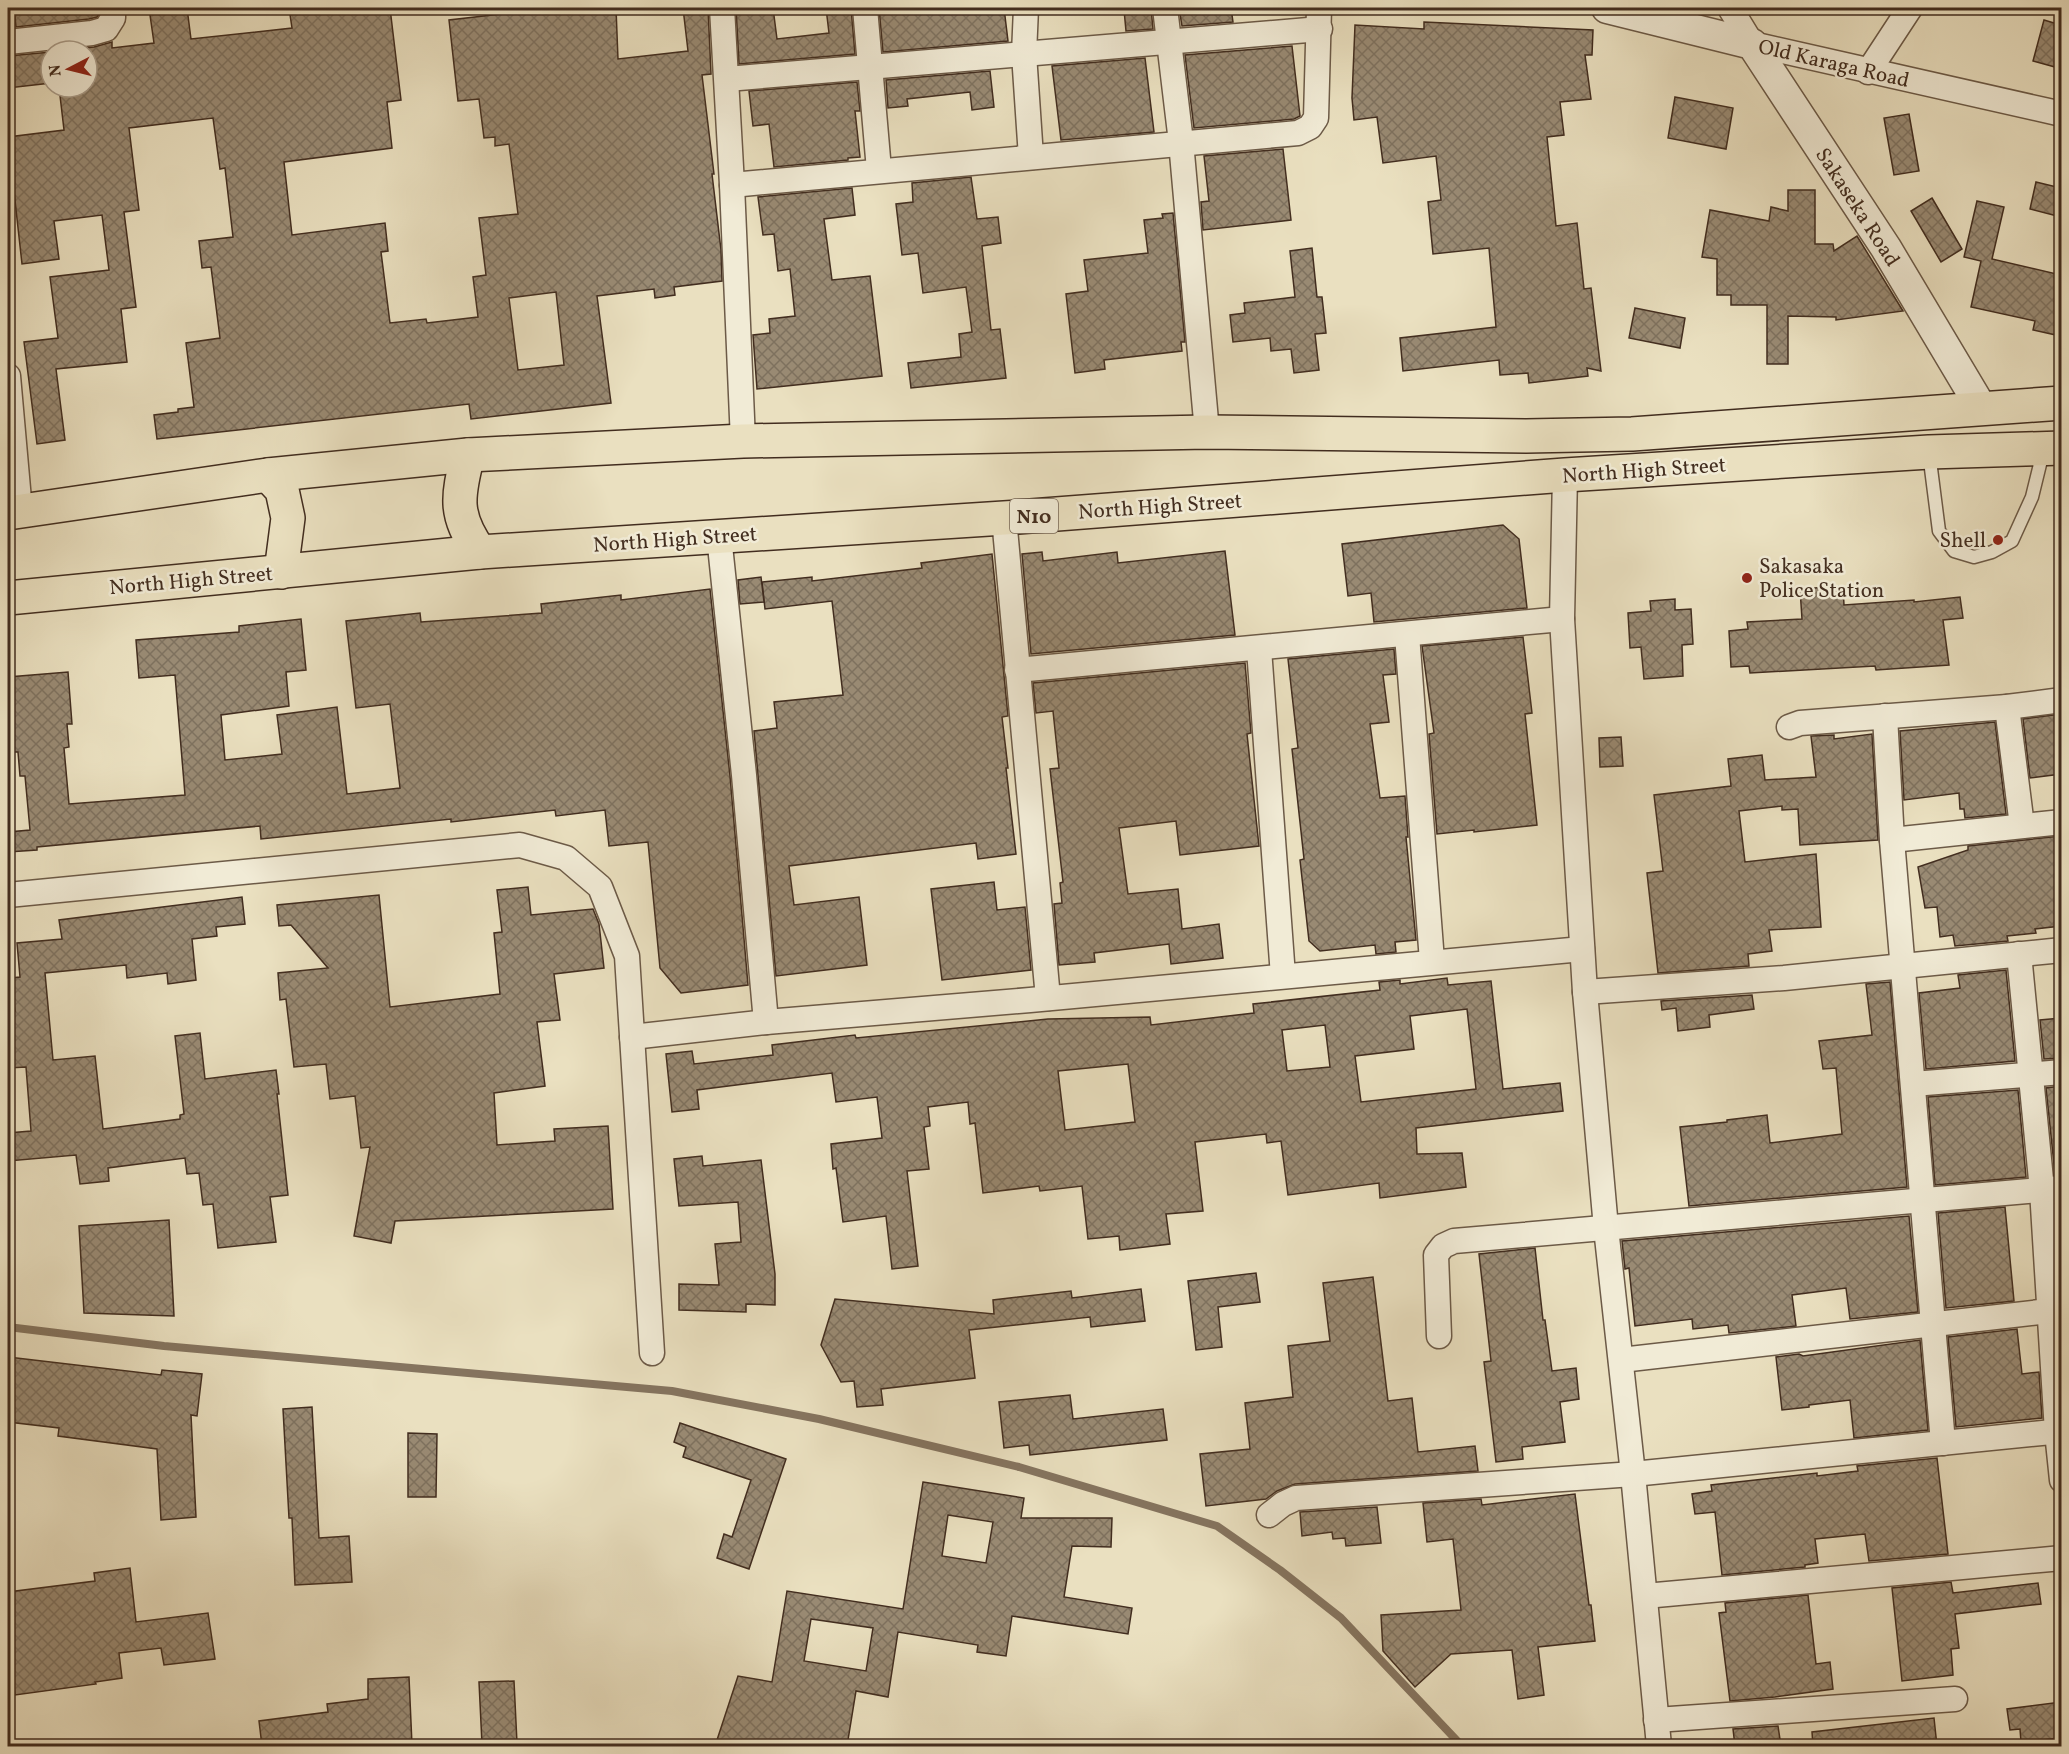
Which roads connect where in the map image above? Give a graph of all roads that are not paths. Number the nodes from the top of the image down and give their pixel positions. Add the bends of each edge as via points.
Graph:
1 (113, 8) edge
2 (722, 8) edge
3 (865, 8) edge
4 (1026, 8) edge
5 (1165, 8) edge
6 (1607, 8) edge
7 (1730, 8) edge
8 (1910, 8) edge
9 (1320, 18) edge
10 (1170, 40) junction
11 (8, 42) edge
12 (1752, 44) junction
13 (1024, 54) junction
14 (869, 68) junction
15 (1868, 72) junction
16 (727, 79) junction
17 (2061, 114) edge
18 (1181, 142) junction
19 (1031, 157) junction
20 (879, 170) junction
21 (732, 184) junction
22 (8, 375) edge
23 (2061, 403) edge
24 (1982, 408) junction
25 (1207, 432) junction
26 (743, 441) junction
27 (2053, 448) edge
28 (1929, 452) junction
29 (468, 455) junction
30 (268, 475) junction
31 (1565, 475) junction
32 (14, 512) edge
33 (1004, 518) junction
34 (719, 536) junction
35 (480, 552) junction
36 (281, 572) junction
37 (8, 598) edge
38 (1562, 620) junction
39 (1407, 635) junction
40 (1259, 649) junction
41 (1017, 670) junction
42 (2061, 700) edge
43 (2007, 707) junction
44 (1885, 716) junction
45 (1789, 727) dead end
46 (2061, 822) edge
47 (2022, 826) junction
48 (1892, 840) junction
49 (8, 895) edge
50 (1582, 949) junction
51 (2061, 950) edge
52 (2019, 954) junction
53 (1432, 961) junction
54 (1904, 966) junction
55 (1283, 976) junction
56 (1585, 992) junction
57 (1048, 998) junction
58 (766, 1022) junction
59 (632, 1037) junction
60 (2061, 1072) edge
61 (2031, 1075) junction
62 (1913, 1084) junction
63 (2052, 1189) edge
64 (1923, 1200) junction
65 (1606, 1228) junction
66 (2049, 1311) junction
67 (1932, 1324) junction
68 (1439, 1336) dead end
69 (652, 1353) dead end
70 (1621, 1360) junction
71 (2059, 1432) edge
72 (1943, 1443) junction
73 (1633, 1474) junction
74 (2061, 1480) edge
75 (1269, 1515) dead end
76 (2061, 1558) edge
77 (1645, 1596) junction
78 (1955, 1699) dead end
79 (1656, 1720) junction
80 (1659, 1746) edge

1 - 11 street via 113,18 106,29
2 - 16 street
3 - 14 street
4 - 13 street
5 - 10 street
6 - 12 street, Old Karaga Road
7 - 12 street, Sakaseka Road
8 - 15 street
9 - 10 street
9 - 18 street via 1317,108 1310,127 1298,133
10 - 13 street
10 - 18 street
12 - 15 street, Old Karaga Road
12 - 24 street, Sakaseka Road via 1886,248
13 - 14 street
13 - 19 street
14 - 16 street
14 - 20 street
15 - 17 street, Old Karaga Road
16 - 21 street
18 - 19 street
18 - 25 street
19 - 20 street
20 - 21 street
21 - 26 street
22 - 32 street
23 - 24 highway, North High Street
24 - 25 highway, North High Street via 1632,434
25 - 26 highway, North High Street
26 - 29 highway, North High Street
27 - 28 highway, North High Street / N10
27 - 28 lane via 2012,541 1974,557 1954,551 1939,531
28 - 31 highway, North High Street / N10
29 - 30 highway, North High Street
29 - 35 highway via 460,486 460,508 467,533
30 - 32 highway, North High Street
30 - 36 highway via 282,490 288,518
31 - 33 highway, North High Street / N10
31 - 38 street
33 - 34 highway, North High Street / N10
33 - 41 street
34 - 35 highway, North High Street / N10
34 - 58 street
35 - 36 highway, North High Street / N10
36 - 37 highway, North High Street / N10
38 - 39 street
38 - 50 street
39 - 40 street
39 - 53 street
40 - 41 street
40 - 55 street
41 - 57 street
42 - 43 street
43 - 44 street
43 - 47 street
44 - 45 street
44 - 48 street
46 - 47 street
47 - 48 street
48 - 54 street
49 - 59 street via 520,845 566,858 600,887 627,956
50 - 53 street
50 - 56 street
51 - 52 street
52 - 54 street
52 - 61 street
53 - 55 street
54 - 56 street
54 - 62 street
55 - 57 street
56 - 65 street
57 - 58 street
58 - 59 street
59 - 69 street
60 - 61 street
61 - 62 street
61 - 63 street
62 - 64 street
63 - 64 street
63 - 66 street
64 - 65 street
64 - 67 street
65 - 68 street via 1454,1241 1443,1246 1436,1255
65 - 70 street
66 - 67 street
66 - 71 street
67 - 70 street
67 - 72 street
70 - 73 street
71 - 72 street
71 - 74 street
72 - 73 street
73 - 75 street via 1296,1498
73 - 77 street
76 - 77 street
77 - 79 street
78 - 79 street
79 - 80 street

